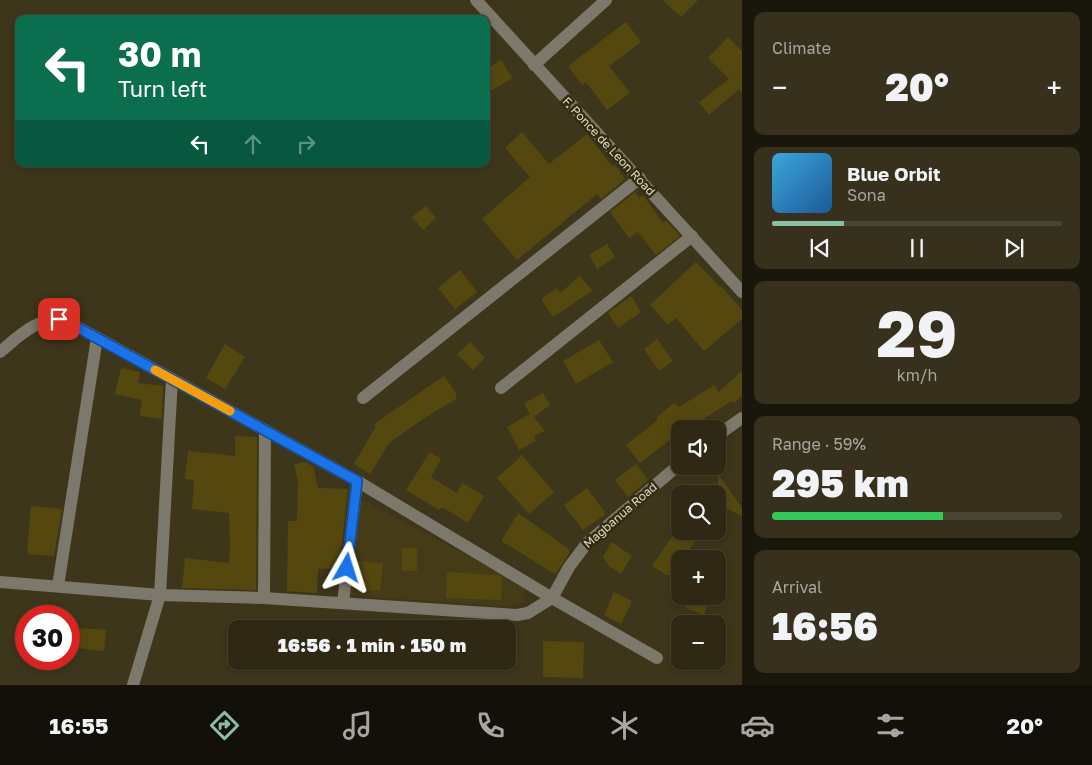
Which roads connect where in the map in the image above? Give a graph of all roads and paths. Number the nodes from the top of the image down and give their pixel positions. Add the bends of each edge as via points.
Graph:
1 (476, 0) edge
2 (606, 0) edge
3 (489, 15) edge
4 (490, 16) edge
5 (534, 65) junction
6 (640, 178) junction
7 (692, 236) junction
8 (742, 292) edge
9 (97, 338) junction
10 (0, 352) edge
11 (172, 379) junction
12 (501, 388) dead end
13 (363, 398) dead end
14 (742, 418) edge
15 (726, 429) edge
16 (265, 430) junction
17 (671, 471) edge
18 (357, 481) junction
19 (0, 582) edge
20 (58, 586) junction
21 (160, 595) junction
22 (264, 598) junction
23 (552, 598) junction
24 (344, 604) junction
25 (657, 658) dead end
26 (133, 685) edge

1 - 3 street, F. Ponce de Leon Road
2 - 5 street
4 - 5 street, F. Ponce de Leon Road
5 - 6 street, F. Ponce de Leon Road
6 - 7 street, F. Ponce de Leon Road
6 - 13 street
7 - 8 street, F. Ponce de Leon Road
7 - 12 street
9 - 10 street via 64,320 49,320 35,325
9 - 11 street
9 - 20 street
11 - 16 street
11 - 21 street
14 - 15 street
16 - 18 street
16 - 22 street
17 - 23 street, Magbanua Road via 586,542
18 - 23 street
18 - 24 street
19 - 20 street
20 - 21 street
21 - 22 street
21 - 26 street
22 - 24 street
23 - 24 street via 528,613 509,616
23 - 25 street

